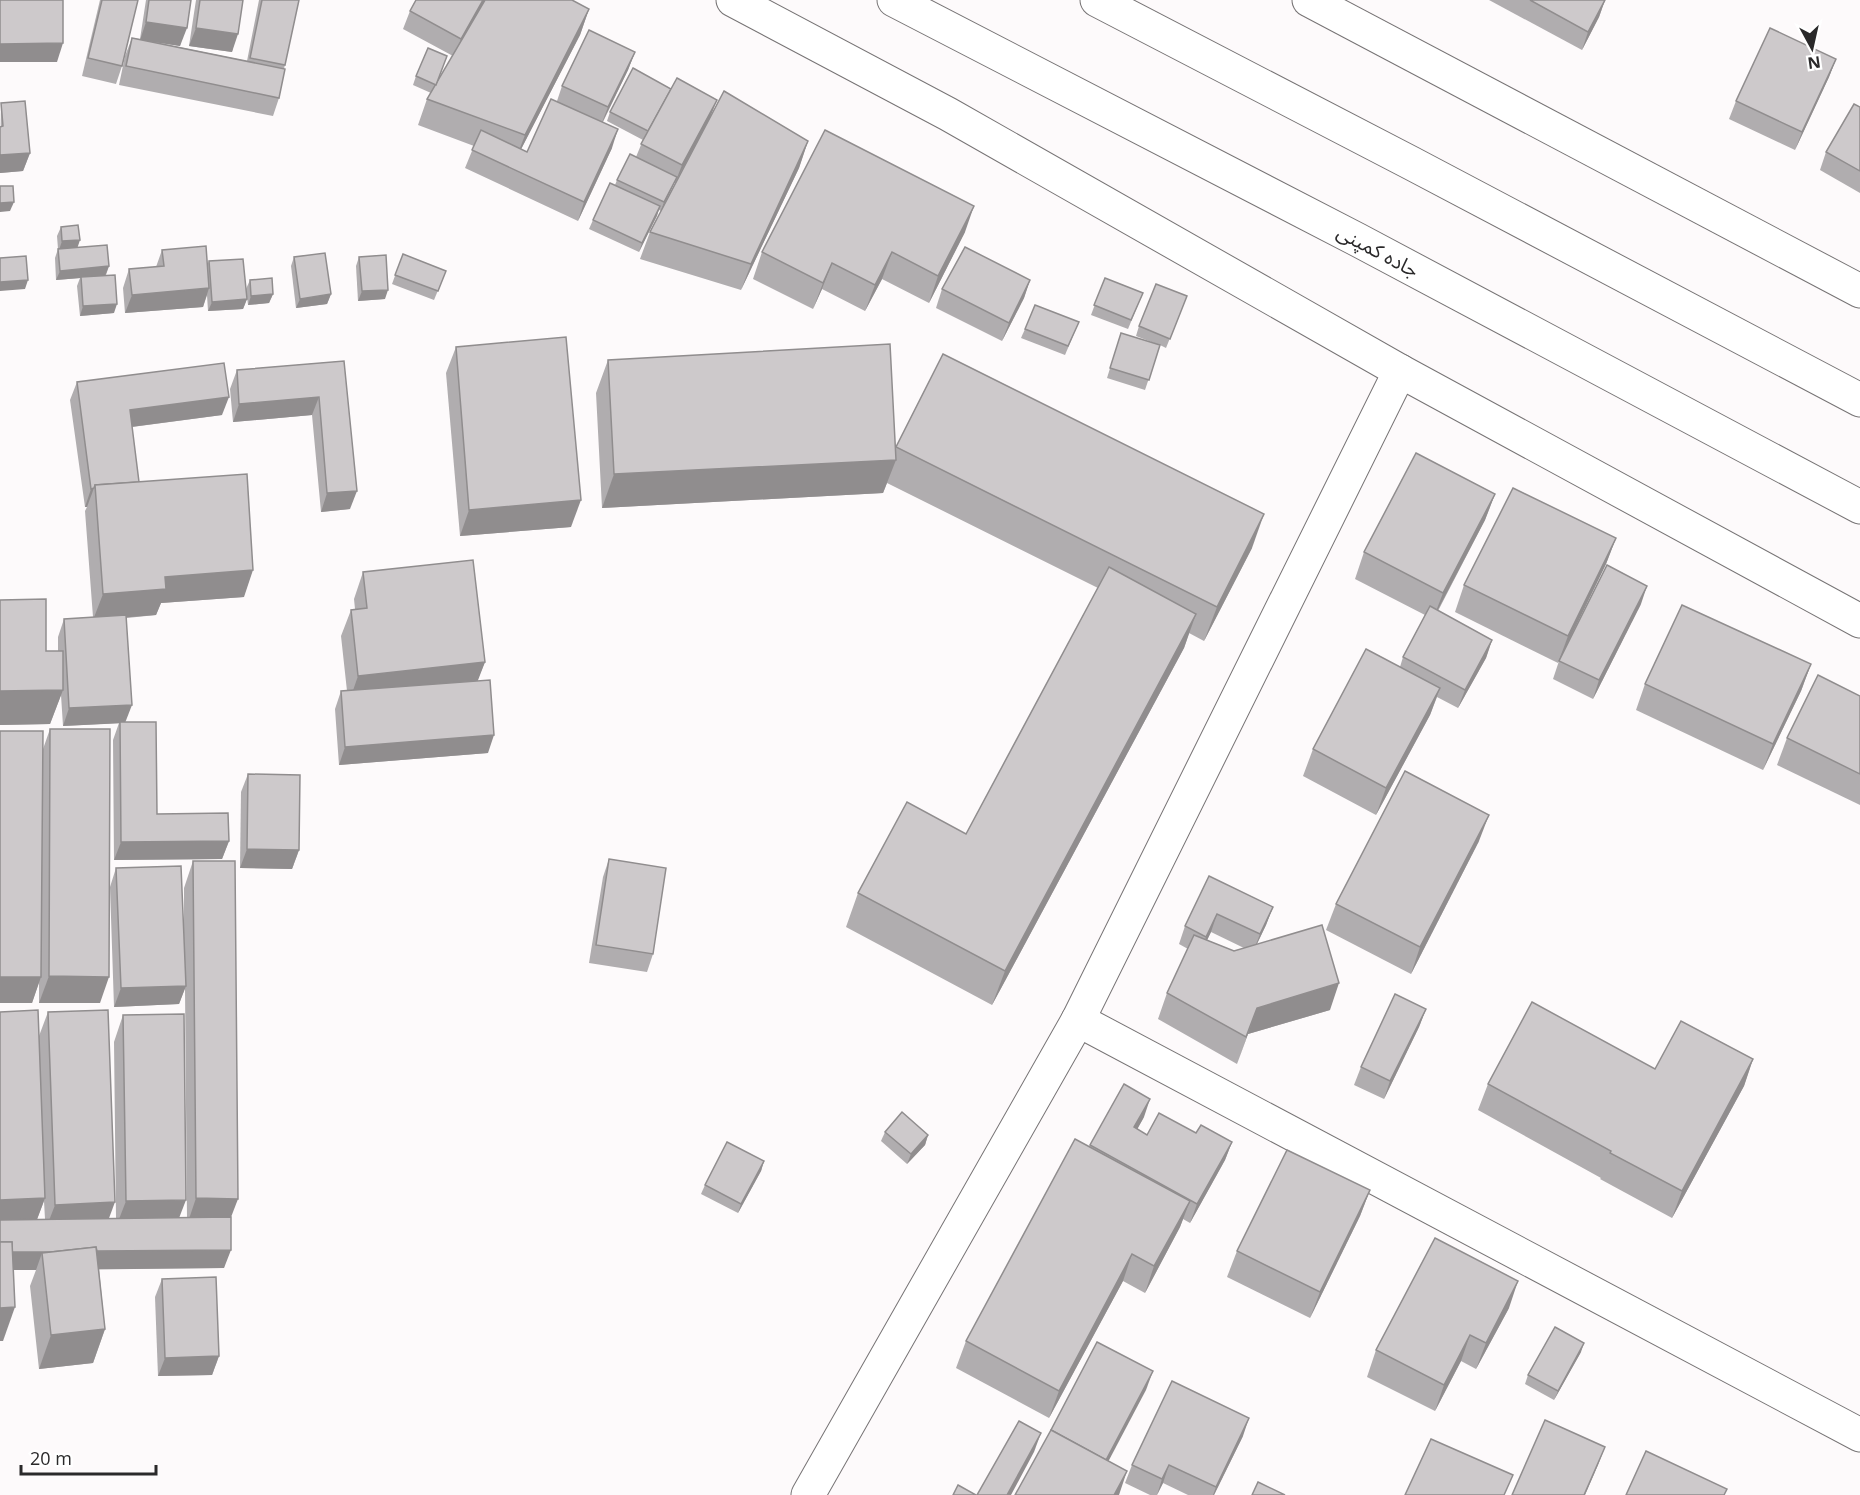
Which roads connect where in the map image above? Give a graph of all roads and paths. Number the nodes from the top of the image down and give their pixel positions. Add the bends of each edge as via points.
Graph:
1 (734, 0) edge
2 (894, 0) edge
3 (1096, 0) edge
4 (1309, 0) edge
5 (1860, 291) edge
6 (1400, 371) junction
7 (1860, 400) edge
8 (1860, 507) edge
9 (1860, 621) edge
10 (1078, 1020) junction
11 (1860, 1435) edge
12 (808, 1495) edge

1 - 6 main road via 948,114
2 - 8 main road, جاده کمپنی via 1358,240
3 - 7 main road
4 - 5 main road
6 - 9 main road
6 - 10 main road
10 - 11 main road
10 - 12 main road

